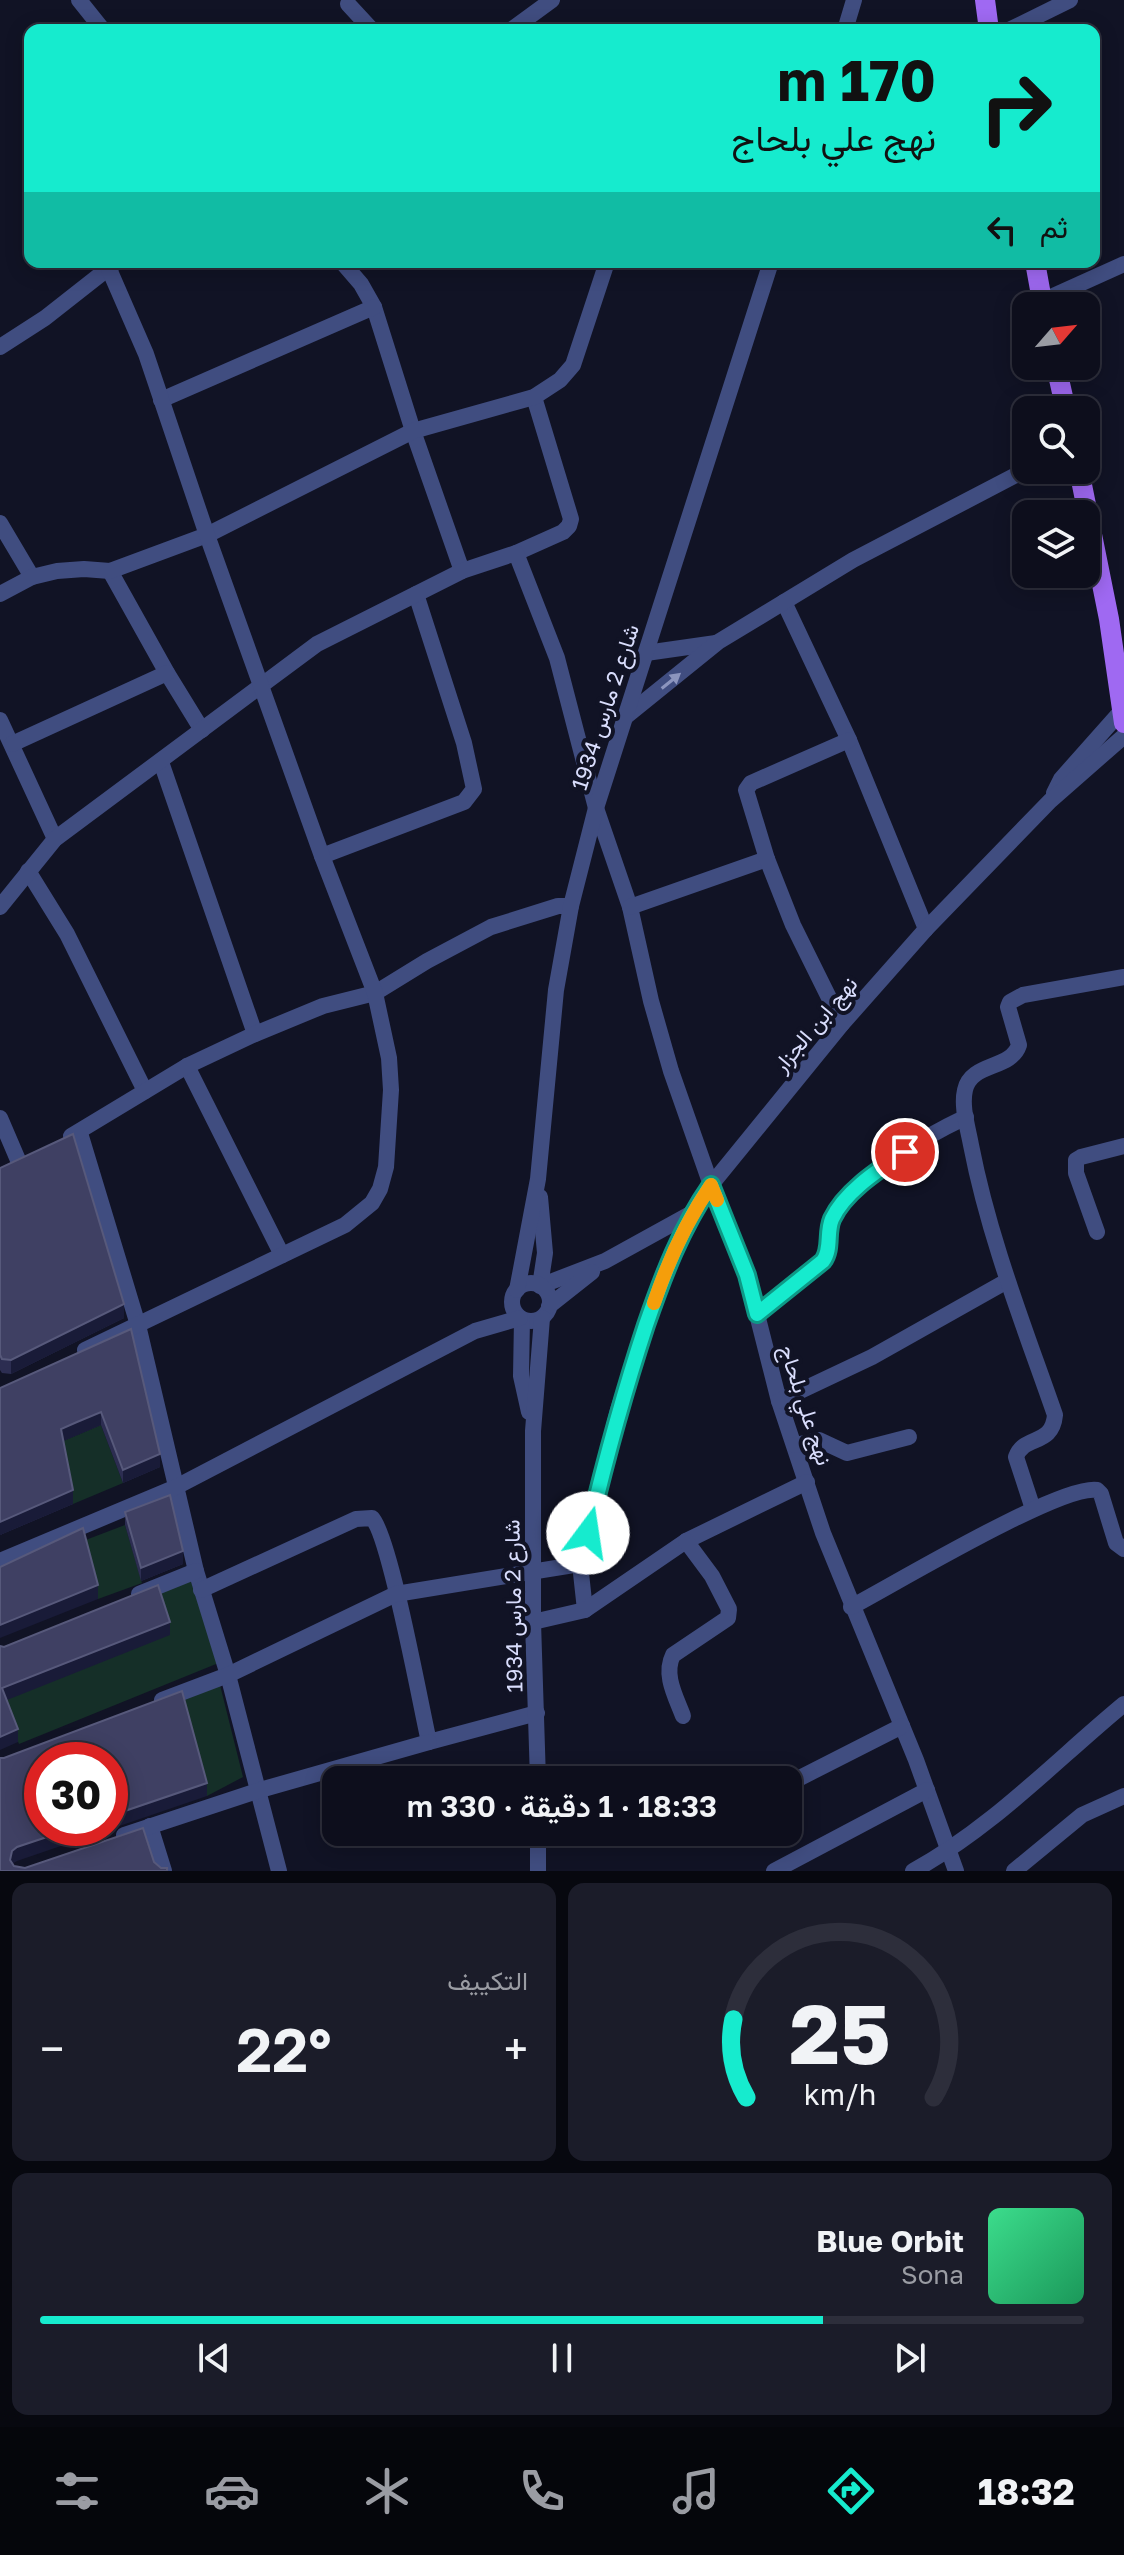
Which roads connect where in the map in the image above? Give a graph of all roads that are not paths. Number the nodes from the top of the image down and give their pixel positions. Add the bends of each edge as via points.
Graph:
1 (79, 0) edge
2 (552, 0) edge
3 (854, 0) edge
4 (985, 0) edge
5 (1070, 0) edge
6 (348, 4) dead end
7 (98, 24) edge
8 (366, 24) edge
9 (519, 24) edge
10 (847, 24) edge
11 (988, 24) edge
12 (1021, 24) edge
13 (1124, 264) edge
14 (109, 268) edge
15 (114, 268) edge
16 (347, 268) edge
17 (605, 268) edge
18 (769, 268) edge
19 (1036, 268) edge
20 (1041, 292) edge
21 (1066, 292) edge
22 (374, 307) junction
23 (0, 347) edge
24 (534, 397) junction
25 (161, 400) junction
26 (413, 431) junction
27 (1012, 477) edge
28 (1082, 484) edge
29 (0, 523) edge
30 (207, 535) junction
31 (516, 553) junction
32 (110, 571) junction
33 (462, 571) junction
34 (32, 577) junction
35 (0, 594) edge
36 (416, 594) junction
37 (784, 602) junction
38 (718, 642) junction
39 (646, 653) junction
40 (167, 673) junction
41 (261, 685) junction
42 (1124, 713) edge
43 (624, 719) junction
44 (1, 726) edge
45 (202, 730) junction
46 (1124, 736) edge
47 (849, 740) junction
48 (12, 744) junction
49 (161, 762) junction
50 (1050, 801) junction
51 (596, 808) junction
52 (55, 839) junction
53 (322, 856) junction
54 (767, 859) junction
55 (28, 871) junction
56 (571, 906) junction
57 (0, 907) edge
58 (630, 907) junction
59 (926, 929) junction
60 (1124, 977) edge
61 (375, 993) junction
62 (842, 1024) junction
63 (255, 1034) junction
64 (187, 1066) junction
65 (145, 1091) junction
66 (966, 1117) junction
67 (0, 1118) edge
68 (80, 1133) junction
69 (55, 1144) edge
70 (1124, 1146) edge
71 (0, 1170) edge
72 (538, 1179) junction
73 (711, 1185) junction
74 (692, 1213) junction
75 (1097, 1232) dead end
76 (282, 1255) junction
77 (605, 1261) junction
78 (1007, 1281) junction
79 (540, 1286) junction
80 (514, 1294) junction
81 (545, 1312) junction
82 (757, 1314) junction
83 (521, 1318) junction
84 (138, 1325) junction
85 (475, 1331) junction
86 (69, 1358) edge
87 (779, 1401) junction
88 (533, 1431) junction
89 (909, 1437) dead end
90 (795, 1445) junction
91 (807, 1482) junction
92 (176, 1487) junction
93 (1033, 1509) junction
94 (686, 1541) junction
95 (1124, 1549) edge
96 (0, 1561) edge
97 (580, 1564) junction
98 (196, 1571) junction
99 (533, 1572) junction
100 (201, 1590) junction
101 (396, 1594) junction
102 (126, 1599) edge
103 (851, 1607) junction
104 (585, 1610) junction
105 (533, 1622) junction
106 (228, 1675) junction
107 (1124, 1704) edge
108 (142, 1707) edge
109 (537, 1713) junction
110 (683, 1716) dead end
111 (902, 1726) junction
112 (429, 1742) junction
113 (538, 1766) edge
114 (802, 1777) edge
115 (260, 1790) junction
116 (927, 1790) junction
117 (1124, 1796) edge
118 (150, 1826) junction
119 (128, 1834) edge
120 (538, 1846) edge
121 (949, 1852) junction
122 (164, 1871) edge
123 (279, 1871) edge
124 (538, 1871) edge
125 (774, 1871) edge
126 (913, 1871) edge
127 (956, 1871) edge
128 (1014, 1871) edge

1 - 7 street
2 - 9 street
3 - 10 street
4 - 11 main road
5 - 12 street
6 - 8 street
13 - 21 street
14 - 23 street
15 - 25 street
16 - 22 street
17 - 24 street via 573,365
18 - 39 street, شارع 2 مارس 1934
19 - 20 main road
22 - 25 street
22 - 26 street
24 - 26 street
24 - 31 street via 571,519 563,532
25 - 30 street
26 - 30 street
26 - 33 street
27 - 37 street
28 - 42 main road
29 - 34 street
30 - 32 street
30 - 41 street
31 - 33 street
31 - 51 street, نهج علي بلحاج via 557,658
32 - 34 street via 57,571
32 - 40 street
33 - 36 street
34 - 35 street
36 - 41 street via 317,644
36 - 53 street via 474,789 464,802
37 - 38 street
37 - 47 street
38 - 39 street
43 -> 38 street
39 - 43 street, شارع 2 مارس 1934
40 - 45 street
40 - 48 street
41 - 45 street
41 - 53 street
42 - 50 street, نهج ابن الجزار via 1061,779
43 - 51 street, شارع 2 مارس 1934
44 - 48 street
45 - 49 street
46 - 50 street, نهج ابن الجزار
47 - 54 street via 747,786
47 - 59 street
48 - 52 street
49 - 52 street
49 - 63 street
50 - 59 street, نهج ابن الجزار
51 - 56 street, شارع 2 مارس 1934
51 - 58 street, نهج علي بلحاج
52 - 55 street
53 - 61 street
54 - 58 street
54 - 62 street via 807,958
55 - 57 street
55 - 65 street via 67,934
56 - 61 street via 491,927
56 - 72 street, شارع 2 مارس 1934 via 556,990
58 - 73 street, نهج علي بلحاج via 671,1071
59 - 62 street, نهج ابن الجزار
60 - 66 street via 1023,995 1010,1002 1017,1051 974,1074 964,1092
61 - 63 street via 323,1006
61 - 76 street via 391,1090 380,1189 360,1215
62 - 73 street, نهج ابن الجزار
63 - 64 street
64 - 65 street
64 - 76 street
65 - 68 street
66 - 78 street via 984,1209
66 - 82 street via 929,1135 850,1196 831,1222 823,1261
67 - 71 street via 24,1158
68 - 69 street
68 - 84 street
70 - 75 street via 1076,1160
72 - 79 street, شارع 2 مارس 1934 via 545,1253
72 - 80 street, شارع 2 مارس 1934
73 - 74 street, نهج ابن الجزار
73 - 82 street, نهج علي بلحاج
74 - 77 street, نهج ابن الجزار
74 - 97 street via 664,1272 618,1410
76 - 84 street
77 - 79 street
77 - 81 street
78 - 87 street via 872,1357
78 - 93 street via 1055,1415 1053,1430 1022,1447 1016,1457
79 - 80 street via 528,1284
79 - 81 street via 548,1295
80 - 83 street via 513,1309
80 - 85 street
81 - 83 street via 532,1321
81 - 88 street, شارع 2 مارس 1934
82 - 87 street, نهج علي بلحاج
83 - 85 street
83 - 88 street, شارع 2 مارس 1934 via 521,1376
84 - 86 street
84 - 92 street
85 - 92 street
87 - 90 street, نهج علي بلحاج
88 - 99 street, شارع 2 مارس 1934
89 - 90 street via 847,1453 819,1440
90 - 91 street, نهج علي بلحاج
91 - 94 street
91 - 103 street, نهج علي بلحاج
92 - 96 street
92 - 98 street
93 - 95 street via 1084,1489 1097,1490 1116,1543
93 - 103 street
94 - 104 street
94 - 110 street via 729,1609 728,1618 669,1663
97 - 99 street
97 - 104 street
98 - 100 street
98 - 102 street
99 - 101 street
99 - 105 street, شارع 2 مارس 1934
100 - 101 street via 361,1517 376,1523
100 - 106 street
101 - 106 street
101 - 112 street
103 - 111 street, نهج علي بلحاج
104 - 105 street
105 - 109 street, شارع 2 مارس 1934
106 - 108 street
106 - 115 street
107 - 121 street
109 - 112 street
109 - 113 street, شارع 2 مارس 1934
111 - 114 street
111 - 116 street, نهج علي بلحاج
112 - 115 street
115 - 118 street
115 - 123 street
116 - 121 street, نهج علي بلحاج
116 - 125 street
117 - 128 street via 1082,1815
118 - 119 street
118 - 122 street
120 - 124 street
121 - 126 street
121 - 127 street, نهج علي بلحاج

